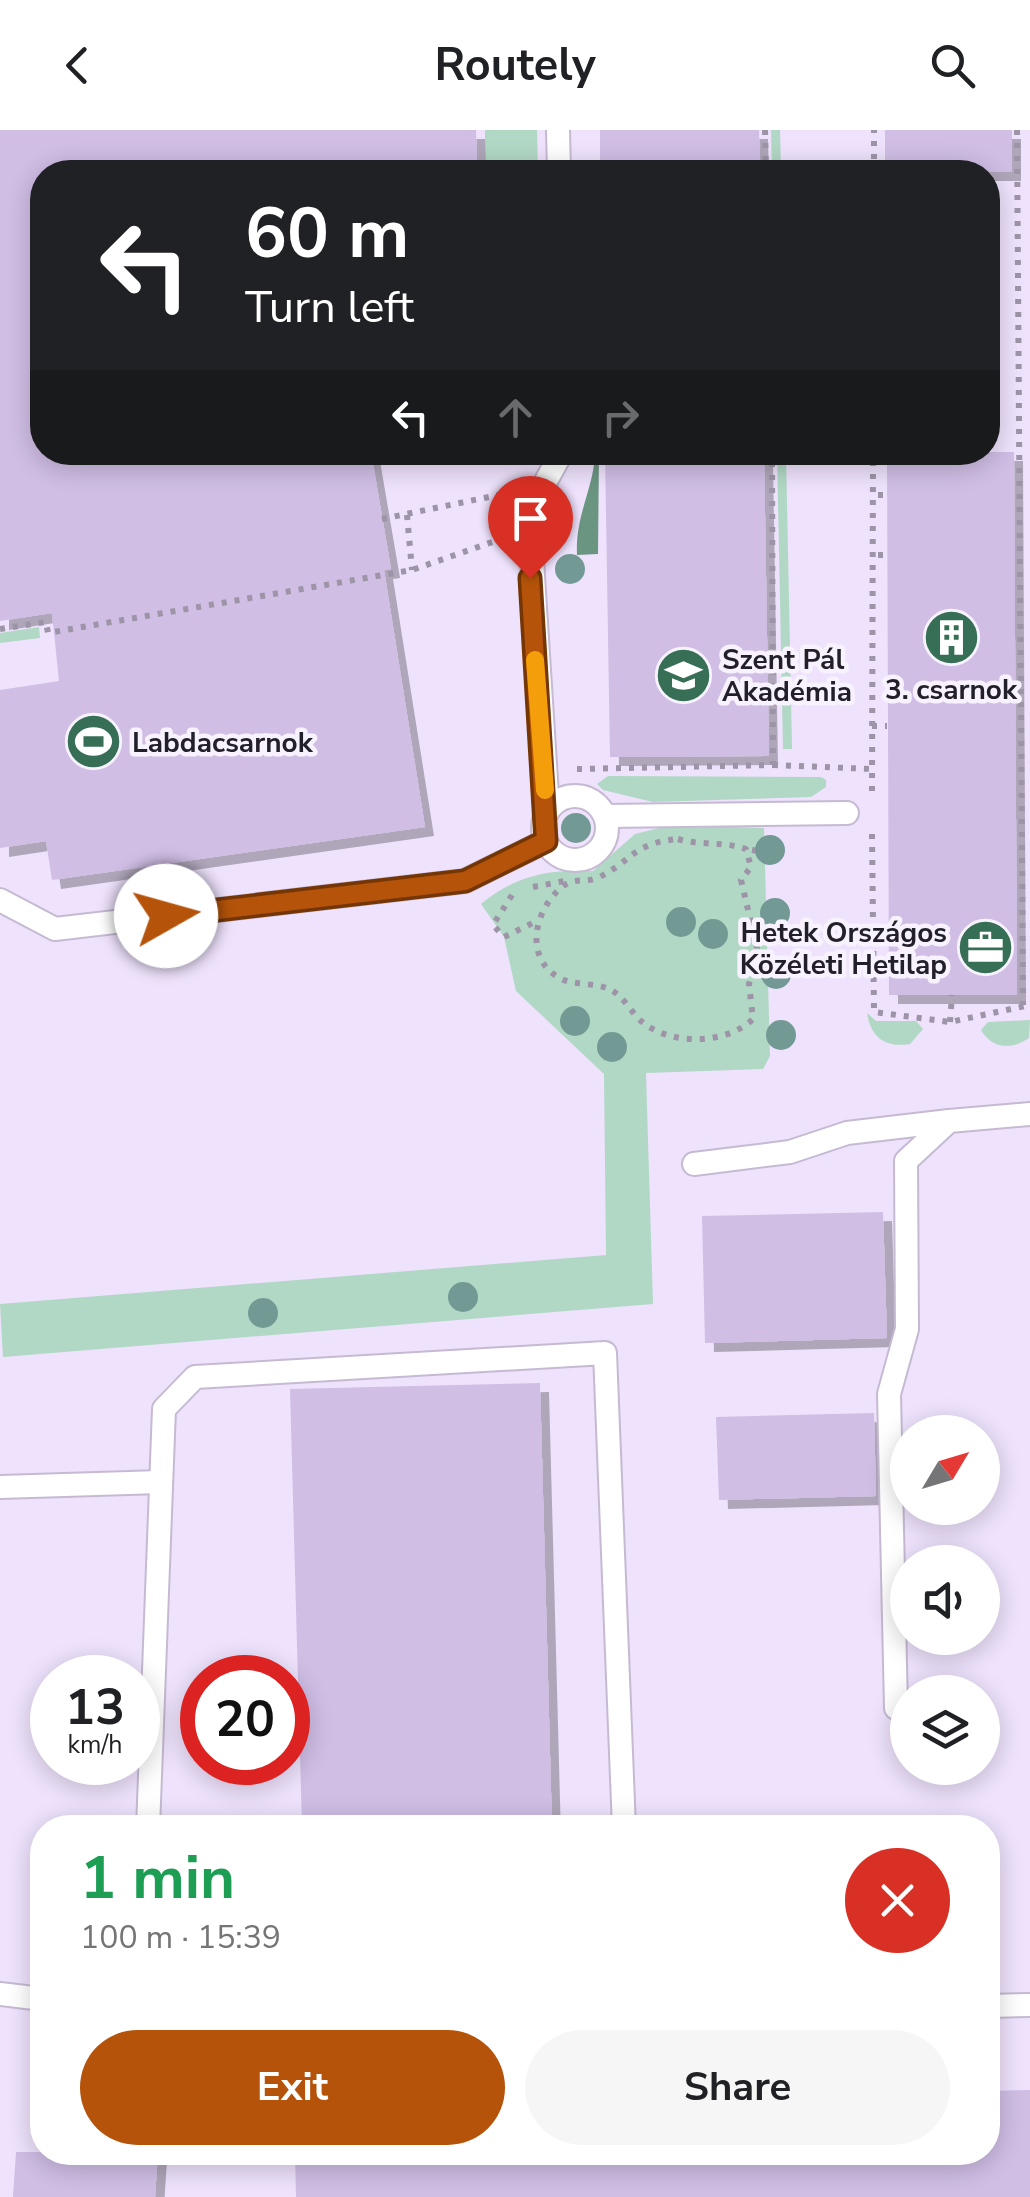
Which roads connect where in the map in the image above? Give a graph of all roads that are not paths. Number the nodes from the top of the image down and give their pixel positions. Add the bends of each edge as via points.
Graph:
1 (558, 130) edge
2 (559, 160) edge
3 (555, 465) edge
4 (548, 812) junction
5 (847, 813) dead end
6 (606, 816) junction
7 (546, 841) junction
8 (0, 900) edge
9 (1030, 1114) edge
10 (949, 1121) junction
11 (694, 1164) dead end
12 (161, 1482) junction
13 (0, 1487) edge
14 (895, 1675) edge
15 (148, 1815) edge
16 (623, 1815) edge
17 (0, 1994) edge
18 (30, 1998) edge
19 (1030, 2004) edge
20 (1000, 2005) edge

1 - 2 lane
3 - 4 lane via 530,529
4 - 6 lane via 562,799 582,796
4 - 7 lane
5 - 6 lane
6 - 7 lane via 606,838 592,855 571,860
7 - 8 lane via 465,881 54,930
9 - 10 lane
10 - 11 lane via 847,1133 790,1152
10 - 14 lane via 906,1162 908,1329 888,1394
12 - 13 lane
12 - 15 lane
12 - 16 lane via 164,1409 195,1377 604,1353
17 - 18 lane
19 - 20 lane

